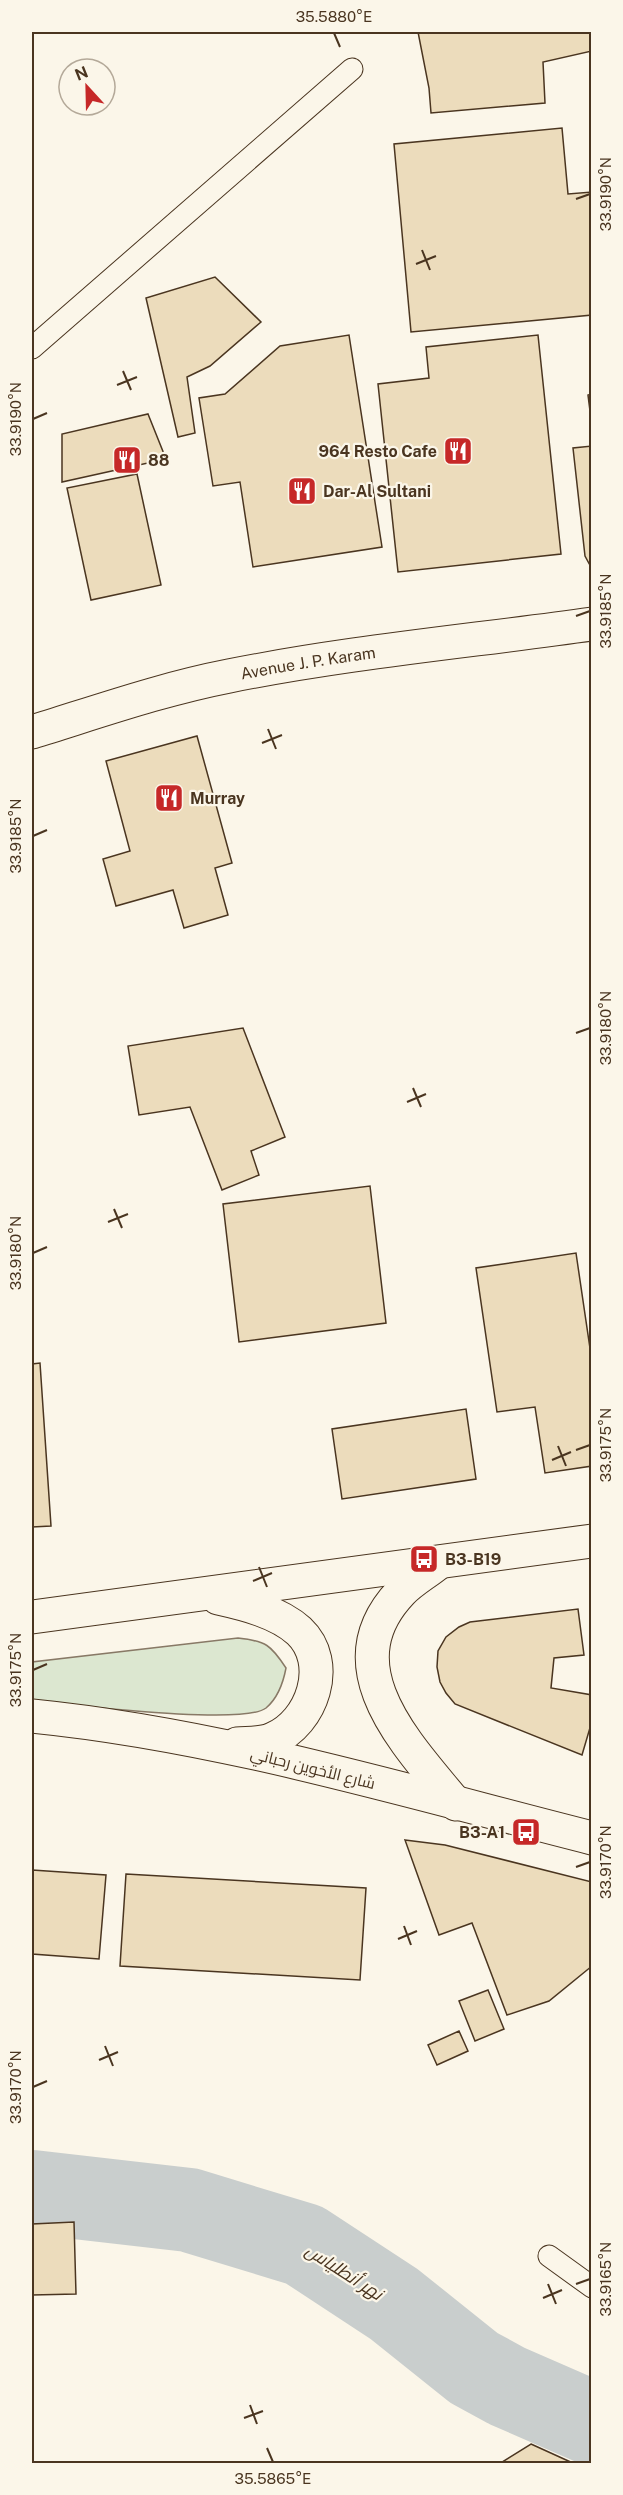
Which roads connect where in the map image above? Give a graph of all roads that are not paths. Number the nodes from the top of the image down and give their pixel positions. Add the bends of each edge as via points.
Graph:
1 (352, 69) dead end
2 (32, 348) edge
3 (591, 624) edge
4 (32, 732) edge
5 (591, 1541) edge
6 (439, 1562) junction
7 (204, 1594) junction
8 (32, 1617) edge
9 (32, 1716) edge
10 (226, 1745) junction
11 (456, 1804) junction
12 (591, 1838) edge
13 (549, 2256) dead end
14 (591, 2287) edge

1 - 2 lane
3 - 4 main road, Avenue J. P. Karam via 337,657 228,676
5 - 6 main road
6 - 7 main road
6 - 11 main road via 402,1592 384,1616 375,1632 372,1656 381,1698 399,1734
7 - 8 main road
7 - 10 main road via 243,1604 289,1625 304,1638 315,1661 311,1702 301,1718 272,1740
9 - 10 main road, شارع الأخوين رحباني
10 - 11 main road, شارع الأخوين رحباني
11 - 12 main road, شارع الأخوين رحباني
13 - 14 lane

